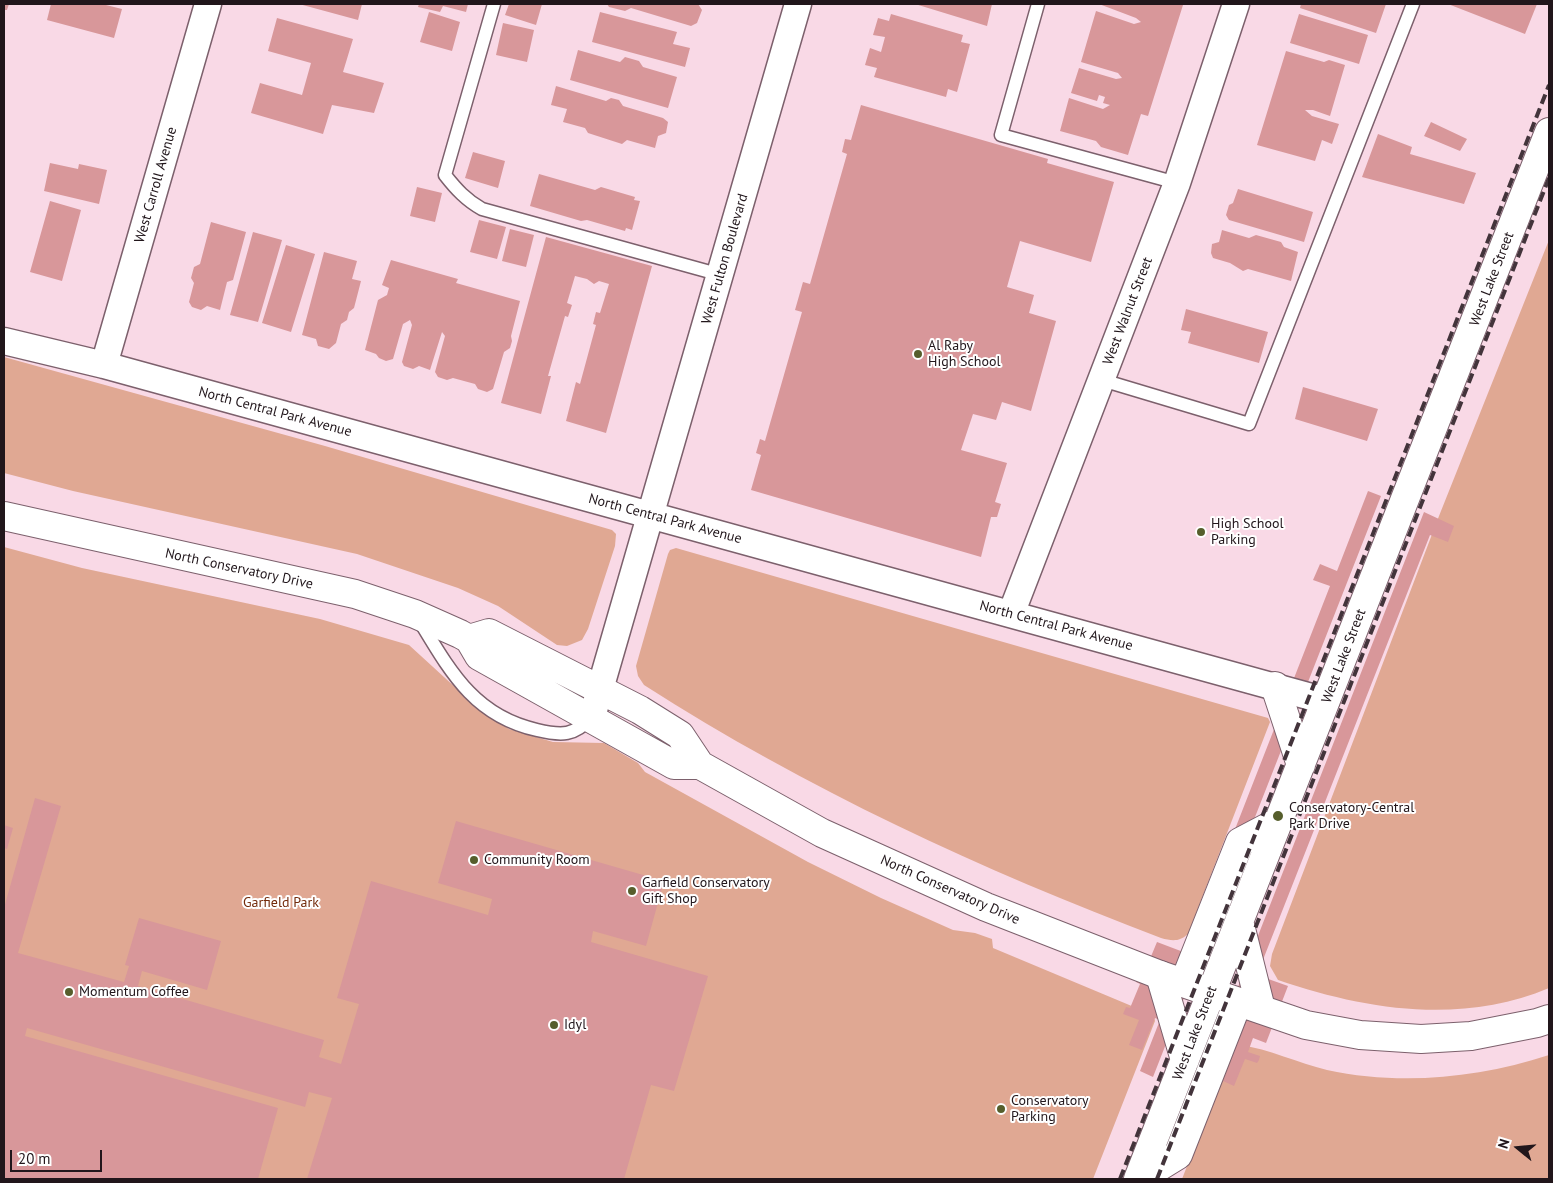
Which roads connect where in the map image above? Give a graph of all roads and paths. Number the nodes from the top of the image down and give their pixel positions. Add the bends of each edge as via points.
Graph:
1 (208, 4) edge
2 (494, 4) edge
3 (798, 4) edge
4 (1038, 4) edge
5 (1236, 4) edge
6 (1412, 4) edge
7 (1549, 132) edge
8 (1177, 183) junction
9 (721, 274) junction
10 (4, 341) edge
11 (104, 365) junction
12 (1102, 380) junction
13 (652, 515) junction
14 (4, 516) edge
15 (415, 614) junction
16 (1011, 614) junction
17 (469, 638) junction
18 (1275, 686) junction
19 (600, 688) junction
20 (1326, 700) junction
21 (592, 717) junction
22 (700, 765) junction
23 (1301, 765) junction
24 (1278, 822) junction
25 (1239, 921) junction
26 (1172, 979) junction
27 (1211, 993) junction
28 (1249, 1006) junction
29 (1549, 1019) edge
30 (1184, 1060) junction
31 (1138, 1179) edge

1 - 11 street, West Carroll Avenue
2 - 9 lane via 445,175 458,191 468,202 482,209
3 - 9 street, West Fulton Boulevard
4 - 8 lane via 1001,134
5 - 8 street, West Walnut Street
6 - 12 lane via 1249,424
7 - 20 street, West Lake Street
8 - 12 street, West Walnut Street
9 - 13 street, West Fulton Boulevard
10 - 11 street, North Central Park Avenue
11 - 13 street, North Central Park Avenue
12 - 16 street, West Walnut Street
13 - 16 street, North Central Park Avenue
13 - 19 street
14 - 15 street, North Conservatory Drive via 355,594
15 - 17 street, North Conservatory Drive
15 - 21 lane via 454,678 485,707 515,726 554,734 580,730
16 - 18 street, North Central Park Avenue
17 - 19 street, North Conservatory Drive via 489,633
17 - 21 street, North Conservatory Drive via 479,656
18 - 20 street, North Central Park Avenue
18 - 23 street
19 - 21 street
19 - 22 street, North Conservatory Drive via 680,735
20 - 23 street, West Lake Street
21 - 22 street, North Conservatory Drive via 674,765
22 - 26 street, North Conservatory Drive via 822,833 995,911
23 - 24 street, West Lake Street
24 - 25 street, West Lake Street
24 - 26 street via 1240,842
25 - 27 street, West Lake Street
25 - 28 street
26 - 27 street, North Conservatory Drive
26 - 30 street
27 - 28 street, North Conservatory Drive
27 - 30 street, West Lake Street
28 - 29 street, North Conservatory Drive via 1315,1027 1420,1040 1471,1036
28 - 31 street via 1178,1155
30 - 31 street, West Lake Street

